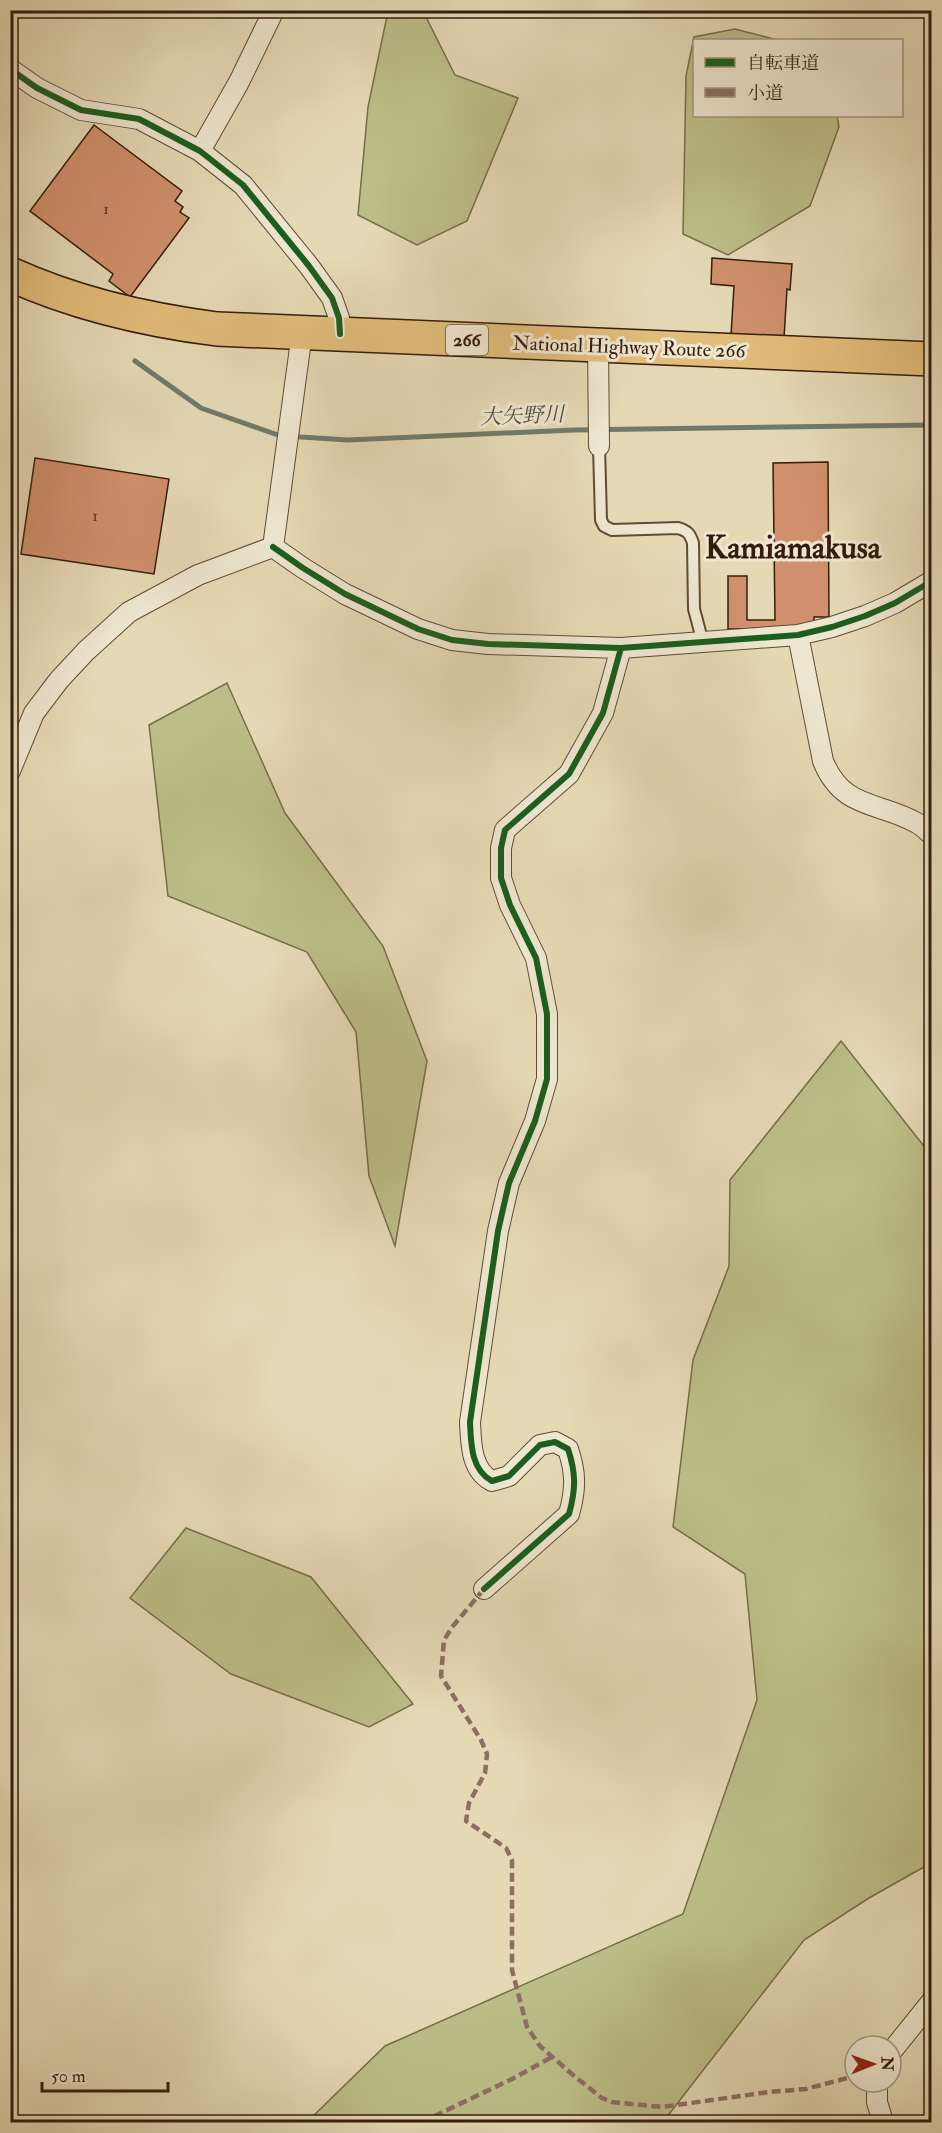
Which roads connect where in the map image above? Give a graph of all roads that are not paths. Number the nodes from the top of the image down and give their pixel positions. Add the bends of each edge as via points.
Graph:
1 (274, 10) edge
2 (10, 69) edge
3 (200, 151) junction
4 (10, 274) edge
5 (302, 333) junction
6 (340, 334) junction
7 (598, 345) junction
8 (932, 359) edge
9 (599, 446) joint
10 (273, 547) junction
11 (932, 581) edge
12 (798, 635) junction
13 (703, 643) junction
14 (621, 648) junction
15 (10, 771) edge
16 (932, 835) edge
17 (484, 1589) dead end
18 (931, 2004) edge
19 (903, 2038) edge
20 (877, 2094) edge
21 (883, 2122) edge

1 - 3 street
2 - 3 street via 81,110 139,119
3 - 6 street via 243,185 309,266 332,298
4 - 5 highway, National Highway Route 266 / 266 via 81,301 166,322
5 - 6 highway, National Highway Route 266 / 266
5 - 10 street
6 - 7 highway, National Highway Route 266 / 266
7 - 8 highway, National Highway Route 266 / 266
7 - 9 street
9 - 13 lane via 603,526 612,530 678,528 691,535 694,609
10 - 14 street via 345,594 418,629 452,639 488,644
10 - 15 street via 198,575 129,612 86,651 34,712
11 - 12 street via 865,616
12 - 13 street
12 - 16 street via 823,761 830,776 842,790 864,803 918,823
13 - 14 street
14 - 17 street via 603,713 569,774 505,830 501,848 501,878 536,958 548,1014 547,1079 535,1121 509,1183 498,1231 470,1422 472,1453 483,1476 492,1481 509,1476 540,1445 555,1442 568,1449 575,1471 569,1514
18 - 19 street
20 - 21 street

